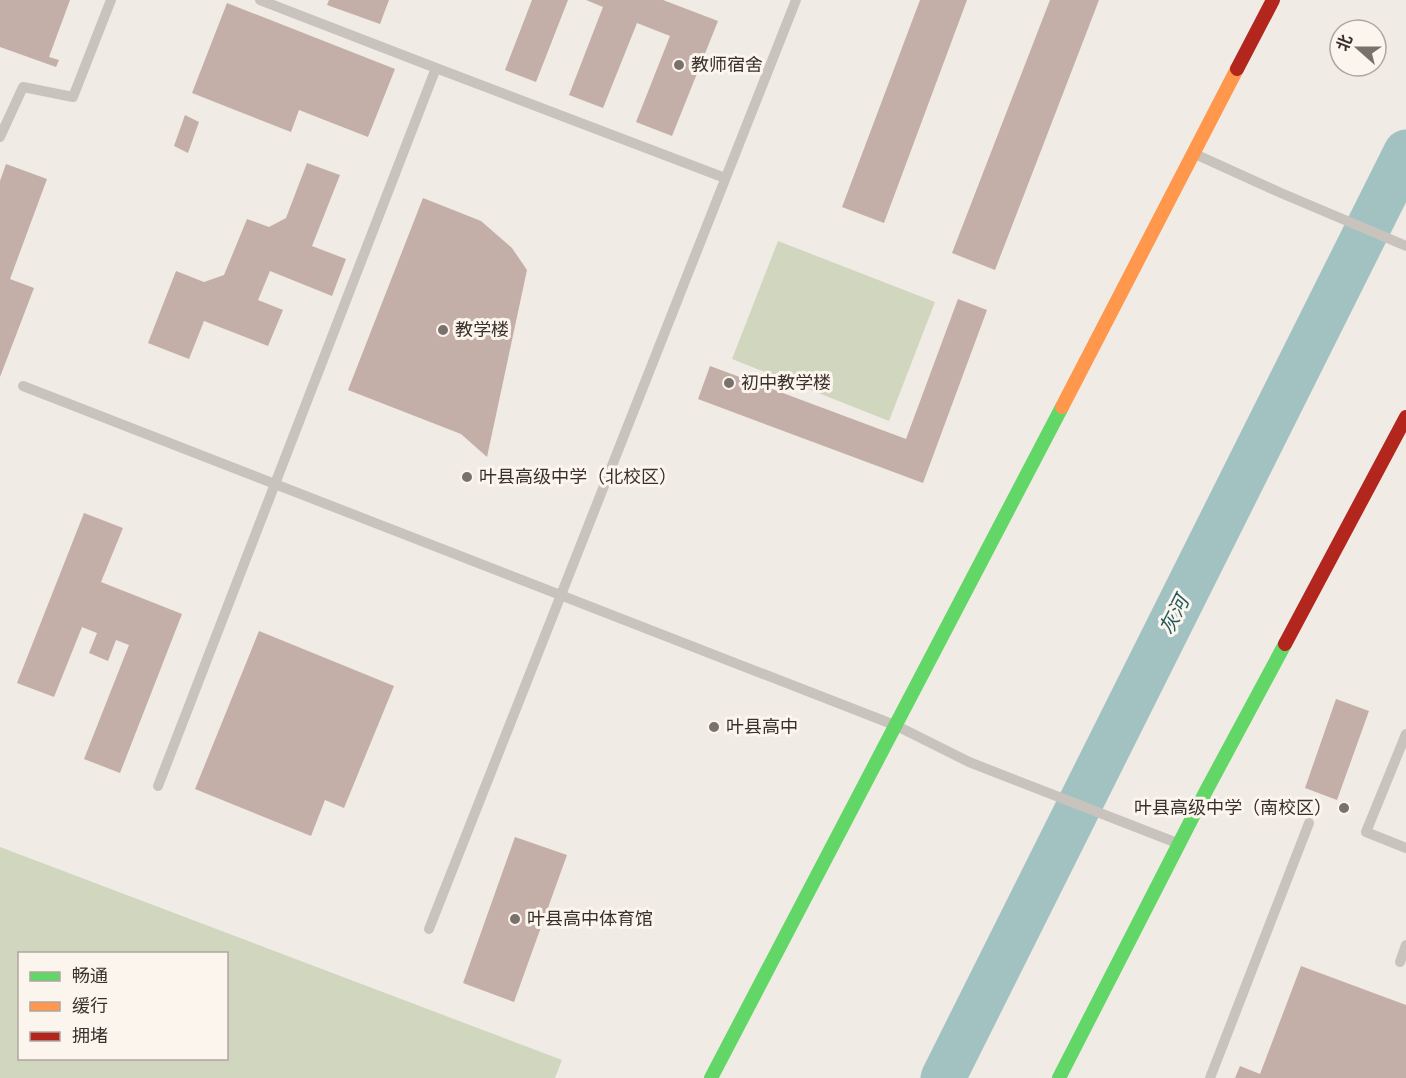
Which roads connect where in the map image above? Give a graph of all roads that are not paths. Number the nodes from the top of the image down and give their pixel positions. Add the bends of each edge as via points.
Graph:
1 (111, 0) edge
2 (260, 0) edge
3 (796, 0) edge
4 (1273, 0) edge
5 (436, 69) junction
6 (0, 137) edge
7 (1195, 154) junction
8 (725, 178) junction
9 (1406, 246) edge
10 (23, 386) dead end
11 (1406, 417) edge
12 (275, 484) junction
13 (561, 596) junction
14 (897, 726) junction
15 (1406, 734) edge
16 (158, 786) dead end
17 (1309, 823) dead end
18 (1180, 844) junction
19 (1406, 848) edge
20 (429, 929) dead end
21 (1406, 945) edge
22 (1400, 962) dead end
23 (711, 1078) edge
24 (1059, 1078) edge
25 (1210, 1078) edge

1 - 6 lane via 73,97 23,87
2 - 5 lane
3 - 8 lane
4 - 7 street
5 - 8 lane
5 - 12 lane
7 - 9 lane
7 - 14 street
8 - 13 lane
10 - 12 lane
11 - 18 street
12 - 13 lane
12 - 16 lane
13 - 14 lane
13 - 20 lane
14 - 18 lane via 969,762
14 - 23 street
15 - 19 lane via 1366,832
17 - 25 lane
18 - 24 street
21 - 22 lane

